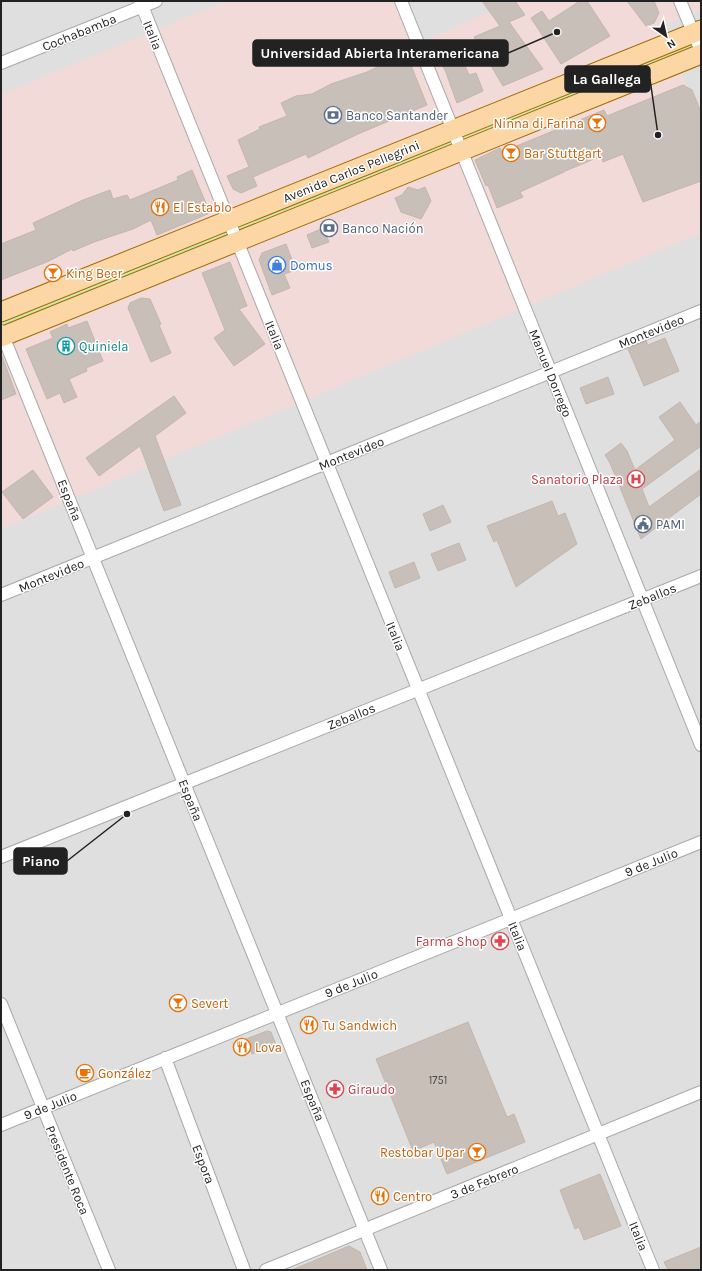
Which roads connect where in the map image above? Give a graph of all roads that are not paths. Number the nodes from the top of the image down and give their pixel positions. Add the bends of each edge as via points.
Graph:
1 (156, 1) edge
2 (401, 1) edge
3 (680, 1) edge
4 (141, 4) edge
5 (697, 31) edge
6 (701, 53) edge
7 (1, 63) edge
8 (453, 130) junction
9 (462, 151) junction
10 (228, 220) junction
11 (237, 242) junction
12 (701, 311) edge
13 (1, 312) edge
14 (2, 334) edge
15 (551, 372) junction
16 (326, 463) junction
17 (93, 557) junction
18 (701, 576) edge
19 (1, 595) edge
20 (642, 599) junction
21 (418, 689) junction
22 (701, 745) edge
23 (184, 783) junction
24 (701, 842) edge
25 (1, 857) edge
26 (511, 919) junction
27 (1, 1004) edge
28 (277, 1013) junction
29 (165, 1058) junction
30 (701, 1092) edge
31 (43, 1108) junction
32 (1, 1125) edge
33 (598, 1134) junction
34 (365, 1230) junction
35 (109, 1270) edge
36 (244, 1270) edge
37 (266, 1270) edge
38 (382, 1270) edge
39 (653, 1270) edge

1 - 4 street, Cochabamba
2 - 8 street, Manuel Dorrego
3 - 5 street
4 - 7 street, Cochabamba
4 - 10 street, Italia
5 - 6 street
5 - 8 main road, Avenida Carlos Pellegrini
6 - 9 main road, Avenida Carlos Pellegrini
8 - 9 street, Manuel Dorrego
8 - 10 main road, Avenida Carlos Pellegrini
9 - 11 main road, Avenida Carlos Pellegrini
9 - 15 street, Manuel Dorrego
10 - 11 street, Italia
10 - 13 main road, Avenida Carlos Pellegrini
11 - 14 main road, Avenida Carlos Pellegrini
11 - 16 street, Italia
12 - 15 street, Montevideo
14 - 17 street, España
15 - 16 street, Montevideo
15 - 20 street, Manuel Dorrego
16 - 17 street, Montevideo
16 - 21 street, Italia
17 - 19 street, Montevideo
17 - 23 street, España
18 - 20 street, Zeballos
20 - 21 street, Zeballos
20 - 22 street, Manuel Dorrego
21 - 23 street, Zeballos
21 - 26 street, Italia
23 - 25 street, Zeballos
23 - 28 street, España
24 - 26 street, 9 de Julio
26 - 28 street, 9 de Julio
26 - 33 street, Italia
27 - 31 street, Presidente Roca
28 - 29 street, 9 de Julio
28 - 34 street, España
29 - 31 street, 9 de Julio
29 - 36 street, Espora
30 - 33 street, 3 de Febrero
31 - 32 street, 9 de Julio
31 - 35 street, Presidente Roca
33 - 34 street, 3 de Febrero
33 - 39 street, Italia
34 - 37 street, 3 de Febrero
34 - 38 street, España

